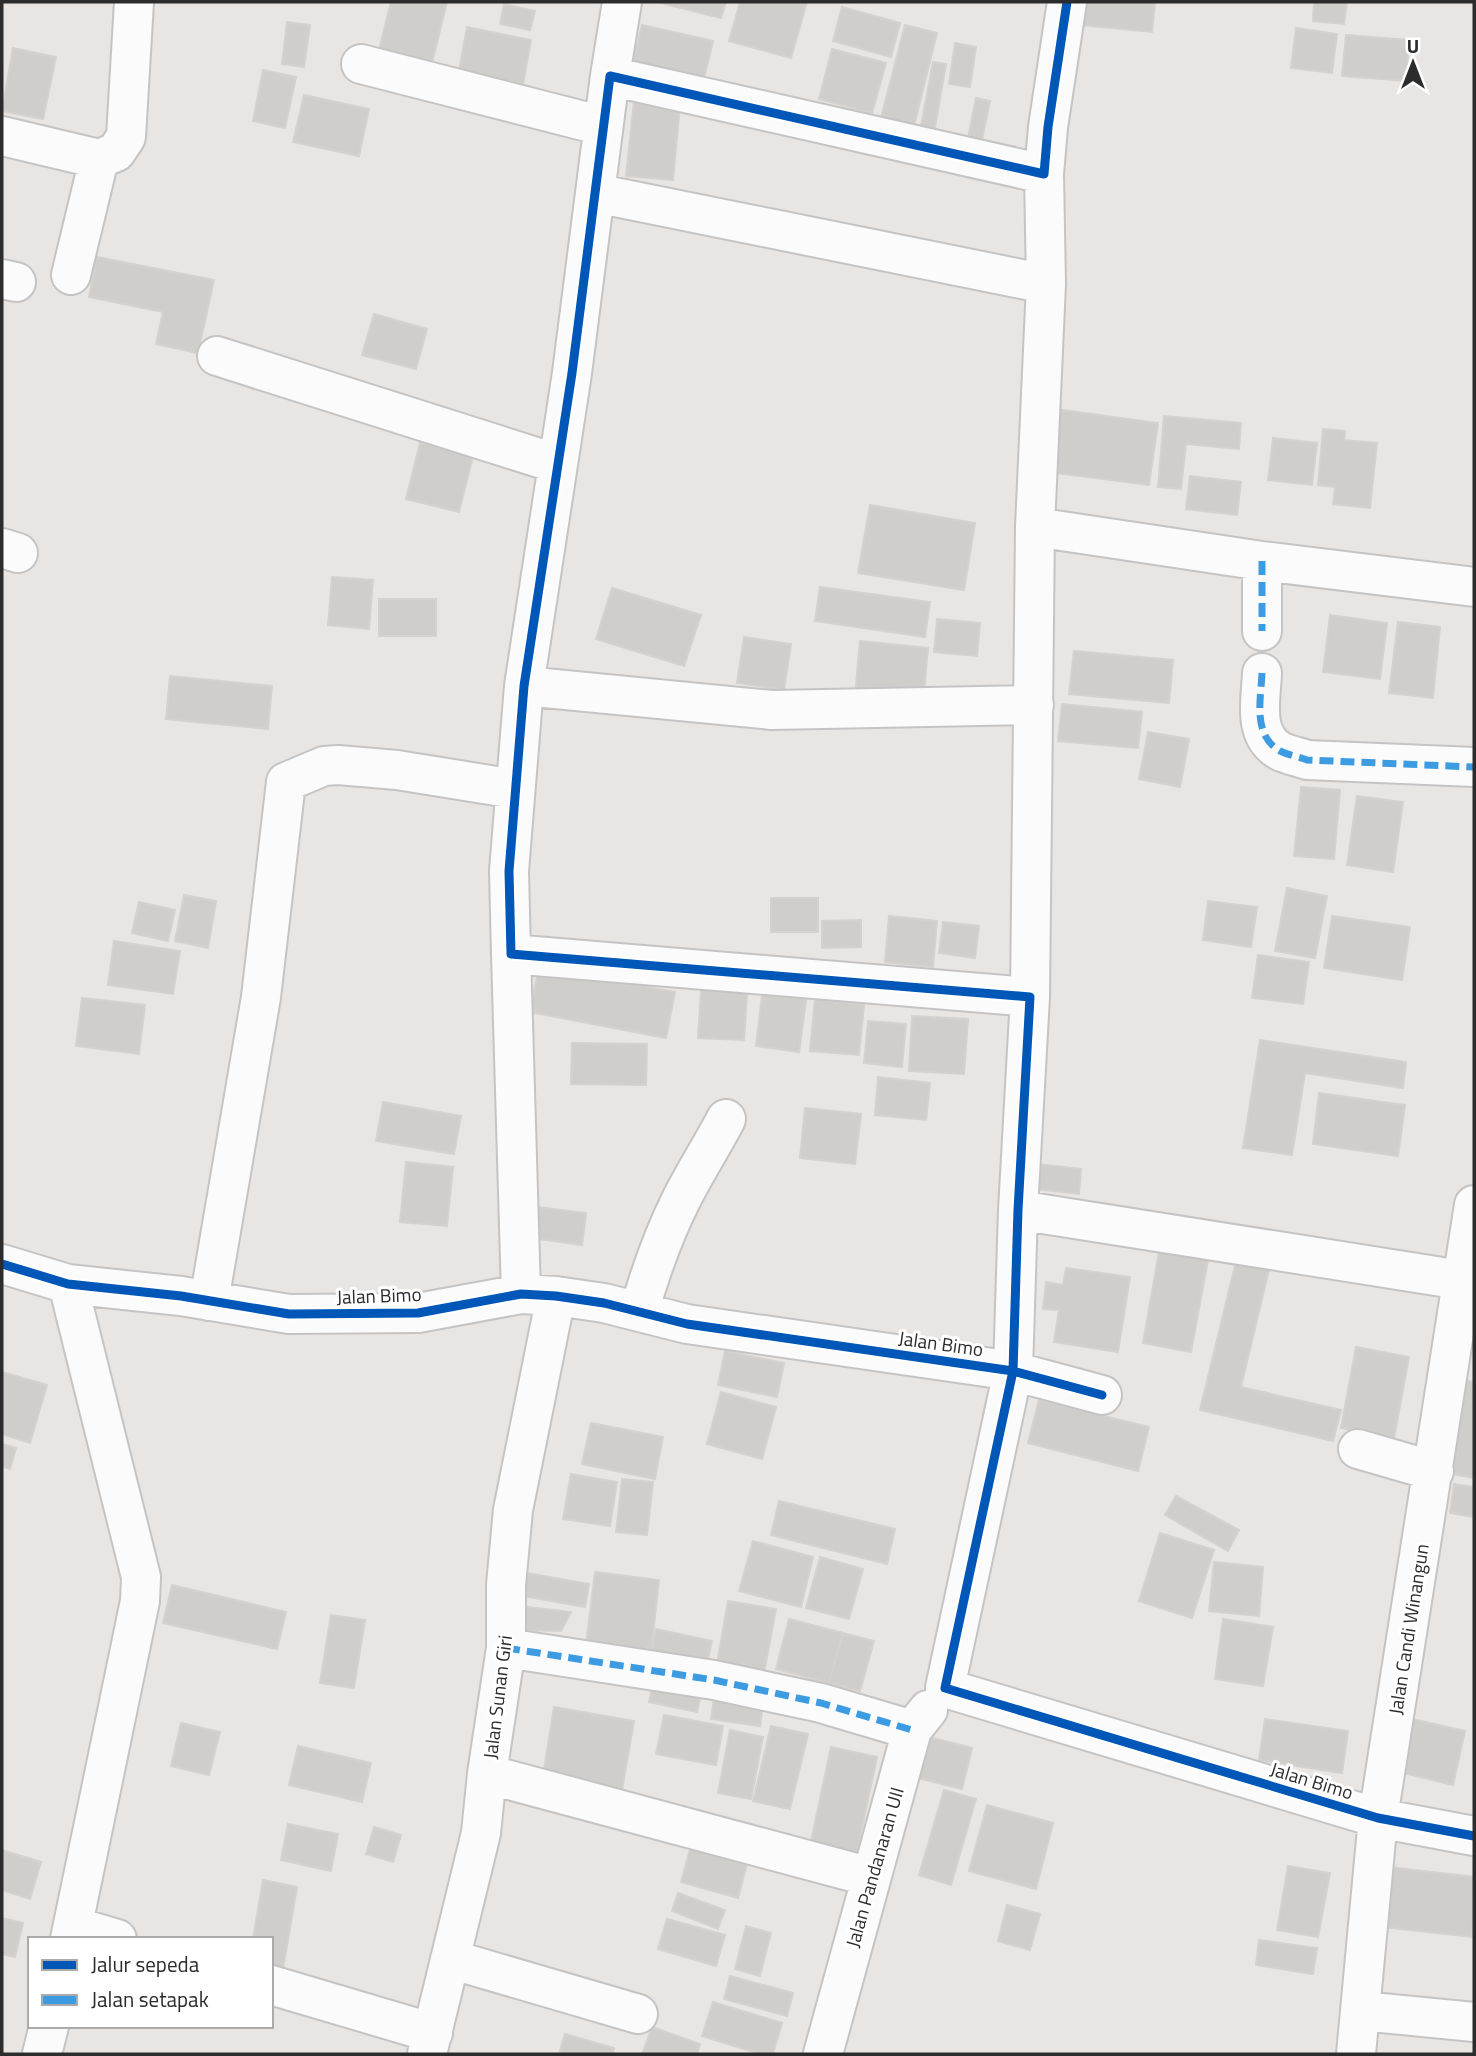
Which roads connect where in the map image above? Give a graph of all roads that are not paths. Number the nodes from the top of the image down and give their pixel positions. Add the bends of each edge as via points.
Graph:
1 (134, 2) edge
2 (622, 2) edge
3 (1067, 2) edge
4 (361, 64) dead end
5 (610, 76) junction
6 (603, 126) junction
7 (2, 136) edge
8 (99, 159) junction
9 (1044, 174) junction
10 (595, 193) junction
11 (71, 275) dead end
12 (1046, 284) junction
13 (217, 356) dead end
14 (558, 464) junction
15 (1035, 527) junction
16 (1262, 561) junction
17 (1474, 587) edge
18 (1262, 631) dead end
19 (1262, 673) dead end
20 (524, 686) junction
21 (1034, 705) junction
22 (1474, 768) edge
23 (515, 789) junction
24 (511, 954) junction
25 (1031, 997) junction
26 (726, 1119) dead end
27 (1474, 1205) edge
28 (1018, 1210) junction
29 (2, 1264) edge
30 (1461, 1280) junction
31 (68, 1283) junction
32 (539, 1295) junction
33 (209, 1301) junction
34 (639, 1312) junction
35 (1013, 1371) junction
36 (1102, 1395) dead end
37 (1358, 1449) dead end
38 (1434, 1471) junction
39 (506, 1648) junction
40 (945, 1688) junction
41 (912, 1730) junction
42 (487, 1774) junction
43 (1378, 1818) junction
44 (1474, 1836) edge
45 (870, 1877) junction
46 (72, 1932) edge
47 (104, 1937) edge
48 (450, 1959) junction
49 (273, 1986) edge
50 (1361, 2011) junction
51 (638, 2014) dead end
52 (1474, 2022) edge
53 (48, 2028) edge
54 (430, 2044) edge
55 (42, 2054) edge
56 (823, 2054) edge
57 (1356, 2054) edge

1 - 8 street via 126,136 116,152
2 - 5 street, Jalan Sunan Giri
3 - 9 street
4 - 6 street
5 - 6 street, Jalan Sunan Giri
5 - 9 street
6 - 10 street, Jalan Sunan Giri
7 - 8 street
8 - 11 street
9 - 12 street
10 - 12 street
10 - 14 street, Jalan Sunan Giri
12 - 15 street
13 - 14 street
14 - 20 street, Jalan Sunan Giri
15 - 16 street
15 - 21 street
16 - 17 street
16 - 18 street
19 - 22 street via 1260,723 1267,741 1281,752 1307,760
20 - 21 street via 772,710
20 - 23 street, Jalan Sunan Giri
21 - 25 street
23 - 24 street, Jalan Sunan Giri via 509,871
23 - 33 street via 338,765 286,782 261,997
24 - 25 street
24 - 32 street, Jalan Sunan Giri
25 - 28 street
26 - 34 street via 665,1234
27 - 30 street, Jalan Candi Winangun
28 - 30 street
28 - 35 street
29 - 31 street, Jalan Bimo
30 - 38 street, Jalan Candi Winangun
31 - 33 street, Jalan Bimo
31 - 46 street via 141,1577 140,1601
32 - 33 street, Jalan Bimo via 418,1313 289,1314
32 - 34 street, Jalan Bimo
32 - 39 street, Jalan Sunan Giri via 513,1510
34 - 35 street, Jalan Bimo via 687,1324
35 - 36 street, Jalan Bimo
35 - 40 street
37 - 38 street
38 - 43 street, Jalan Candi Winangun
39 - 41 street via 714,1680 821,1703
39 - 42 street, Jalan Sunan Giri
40 - 41 street, Jalan Pandanaran UII
40 - 43 street, Jalan Bimo
41 - 45 street, Jalan Pandanaran UII
42 - 45 street
42 - 48 street, Jalan Sunan Giri via 481,1833
43 - 44 street, Jalan Bimo
43 - 50 street, Jalan Candi Winangun
45 - 56 street, Jalan Pandanaran UII
46 - 47 street
48 - 51 street
48 - 54 street, Jalan Sunan Giri
49 - 54 street
50 - 52 street
50 - 57 street, Jalan Candi Winangun
53 - 55 street

